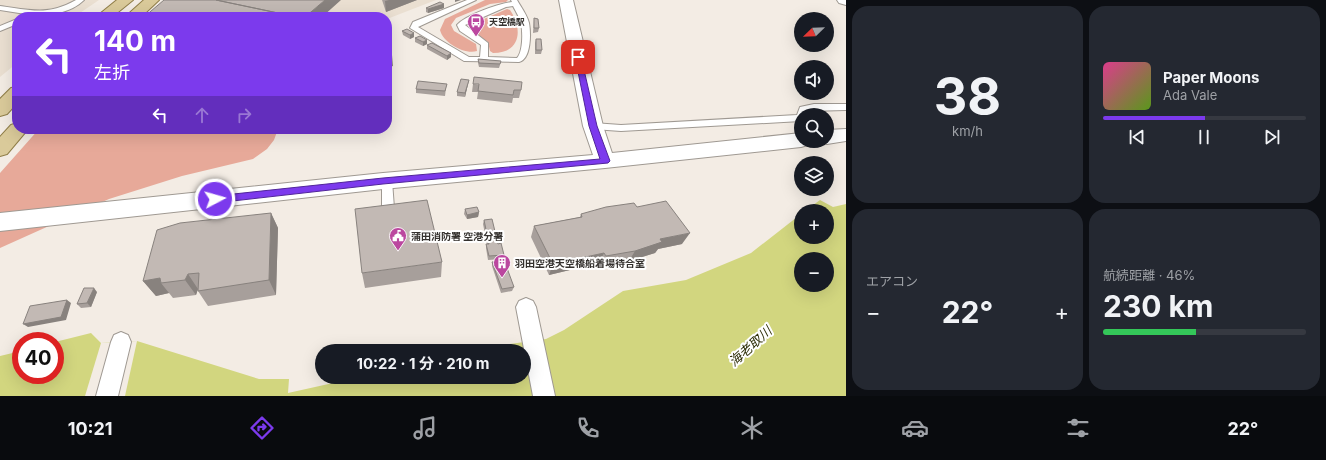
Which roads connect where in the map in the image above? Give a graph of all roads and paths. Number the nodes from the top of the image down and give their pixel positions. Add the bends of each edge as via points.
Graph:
1 (81, 0) edge
2 (126, 0) edge
3 (152, 0) edge
4 (473, 0) edge
5 (566, 0) edge
6 (515, 2) edge
7 (0, 8) edge
8 (29, 12) edge
9 (51, 12) edge
10 (110, 12) edge
11 (138, 12) edge
12 (12, 23) edge
13 (0, 29) edge
14 (484, 60) junction
15 (12, 97) edge
16 (846, 107) edge
17 (807, 108) edge
18 (824, 108) edge
19 (0, 110) edge
20 (834, 110) edge
21 (794, 117) edge
22 (593, 126) junction
23 (14, 134) edge
24 (846, 135) edge
25 (834, 136) edge
26 (794, 141) edge
27 (0, 149) edge
28 (605, 161) junction
29 (387, 181) junction
30 (388, 208) edge
31 (0, 222) edge
32 (526, 307) dead end
33 (121, 342) dead end
34 (107, 396) edge
35 (544, 396) edge

1 - 9 lane
2 - 10 main road
3 - 11 main road
4 - 14 lane via 416,24 414,28 467,59
5 - 22 street
6 - 14 lane via 525,23 523,57 512,61
6 - 14 lane via 461,25 462,30 485,45
7 - 8 lane
12 - 13 lane
15 - 19 main road
16 - 20 lane
17 - 18 lane
21 - 22 lane via 621,128
22 - 28 street
23 - 27 main road
24 - 25 street
26 - 28 street
28 - 29 street
29 - 30 lane
29 - 31 street
32 - 35 street
33 - 34 street

